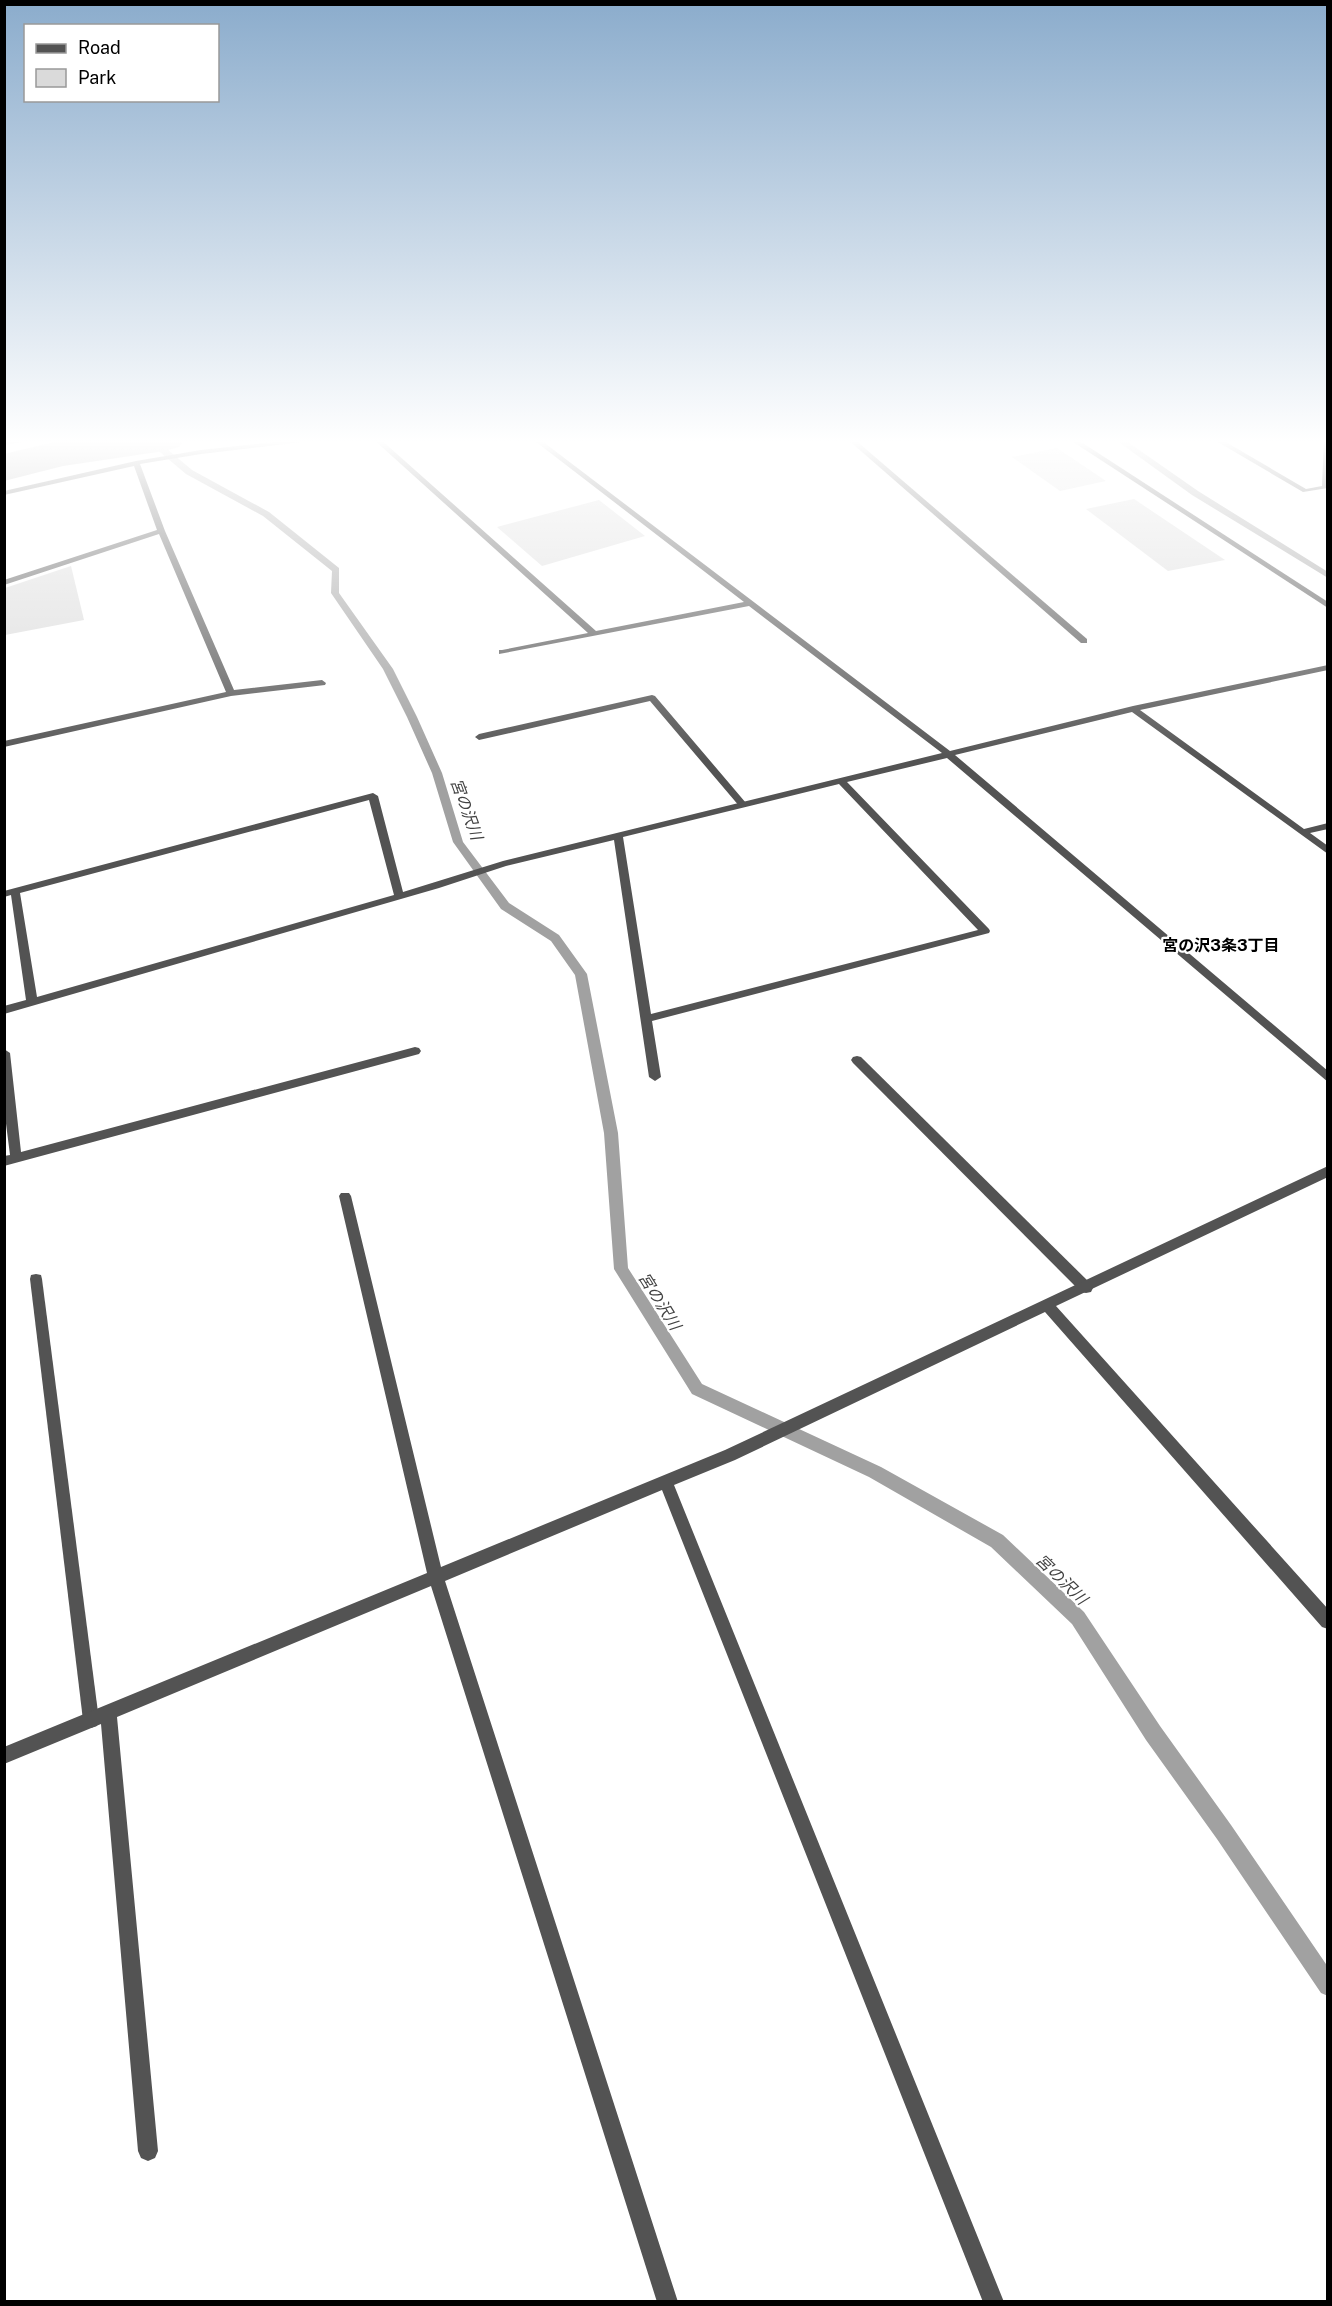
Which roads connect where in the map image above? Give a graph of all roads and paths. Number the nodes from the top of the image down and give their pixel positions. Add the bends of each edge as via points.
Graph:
1 (117, 546) edge
2 (167, 546) edge
3 (495, 546) edge
4 (676, 546) edge
5 (974, 546) edge
6 (1235, 546) edge
7 (4, 583) edge
8 (752, 603) junction
9 (1328, 606) edge
10 (594, 634) junction
11 (1084, 641) dead end
12 (502, 652) dead end
13 (1328, 667) edge
14 (322, 683) dead end
15 (231, 693) junction
16 (1133, 709) junction
17 (4, 731) edge
18 (478, 736) dead end
19 (6, 744) edge
20 (948, 754) junction
21 (840, 781) junction
22 (743, 805) junction
23 (1328, 826) edge
24 (1302, 832) junction
25 (618, 836) junction
26 (1328, 851) edge
27 (10, 892) edge
28 (399, 896) junction
29 (32, 1002) junction
30 (4, 1010) edge
31 (646, 1019) junction
32 (415, 1050) dead end
33 (4, 1053) edge
34 (857, 1060) dead end
35 (655, 1077) dead end
36 (1328, 1078) edge
37 (10, 1159) edge
38 (1328, 1172) edge
39 (345, 1196) dead end
40 (36, 1279) dead end
41 (1086, 1287) junction
42 (1048, 1306) junction
43 (666, 1482) junction
44 (435, 1578) junction
45 (1328, 1621) edge
46 (108, 1713) junction
47 (91, 1720) junction
48 (4, 1756) edge
49 (148, 2151) dead end
50 (668, 2301) edge
51 (994, 2301) edge

1 - 7 street
2 - 15 street
3 - 10 street
4 - 8 street
5 - 11 street
6 - 9 street
8 - 10 street
8 - 20 street
10 - 12 street
13 - 16 street
14 - 15 street
15 - 19 street
16 - 20 street
16 - 24 street
17 - 19 street
18 - 22 street via 652,698
20 - 21 street
20 - 36 street
21 - 22 street
21 - 31 street via 985,931
22 - 25 street
23 - 24 street
24 - 26 street
25 - 28 street via 503,864
25 - 31 street
27 - 28 street via 373,796
27 - 29 street
28 - 29 street
29 - 30 street
31 - 35 street
32 - 37 street
33 - 37 street
34 - 41 street
38 - 41 street
39 - 44 street
40 - 47 street
41 - 42 street
42 - 43 street via 845,1403
42 - 45 street
43 - 44 street
43 - 51 street
44 - 46 street
44 - 50 street
46 - 47 street
46 - 49 street
47 - 48 street

